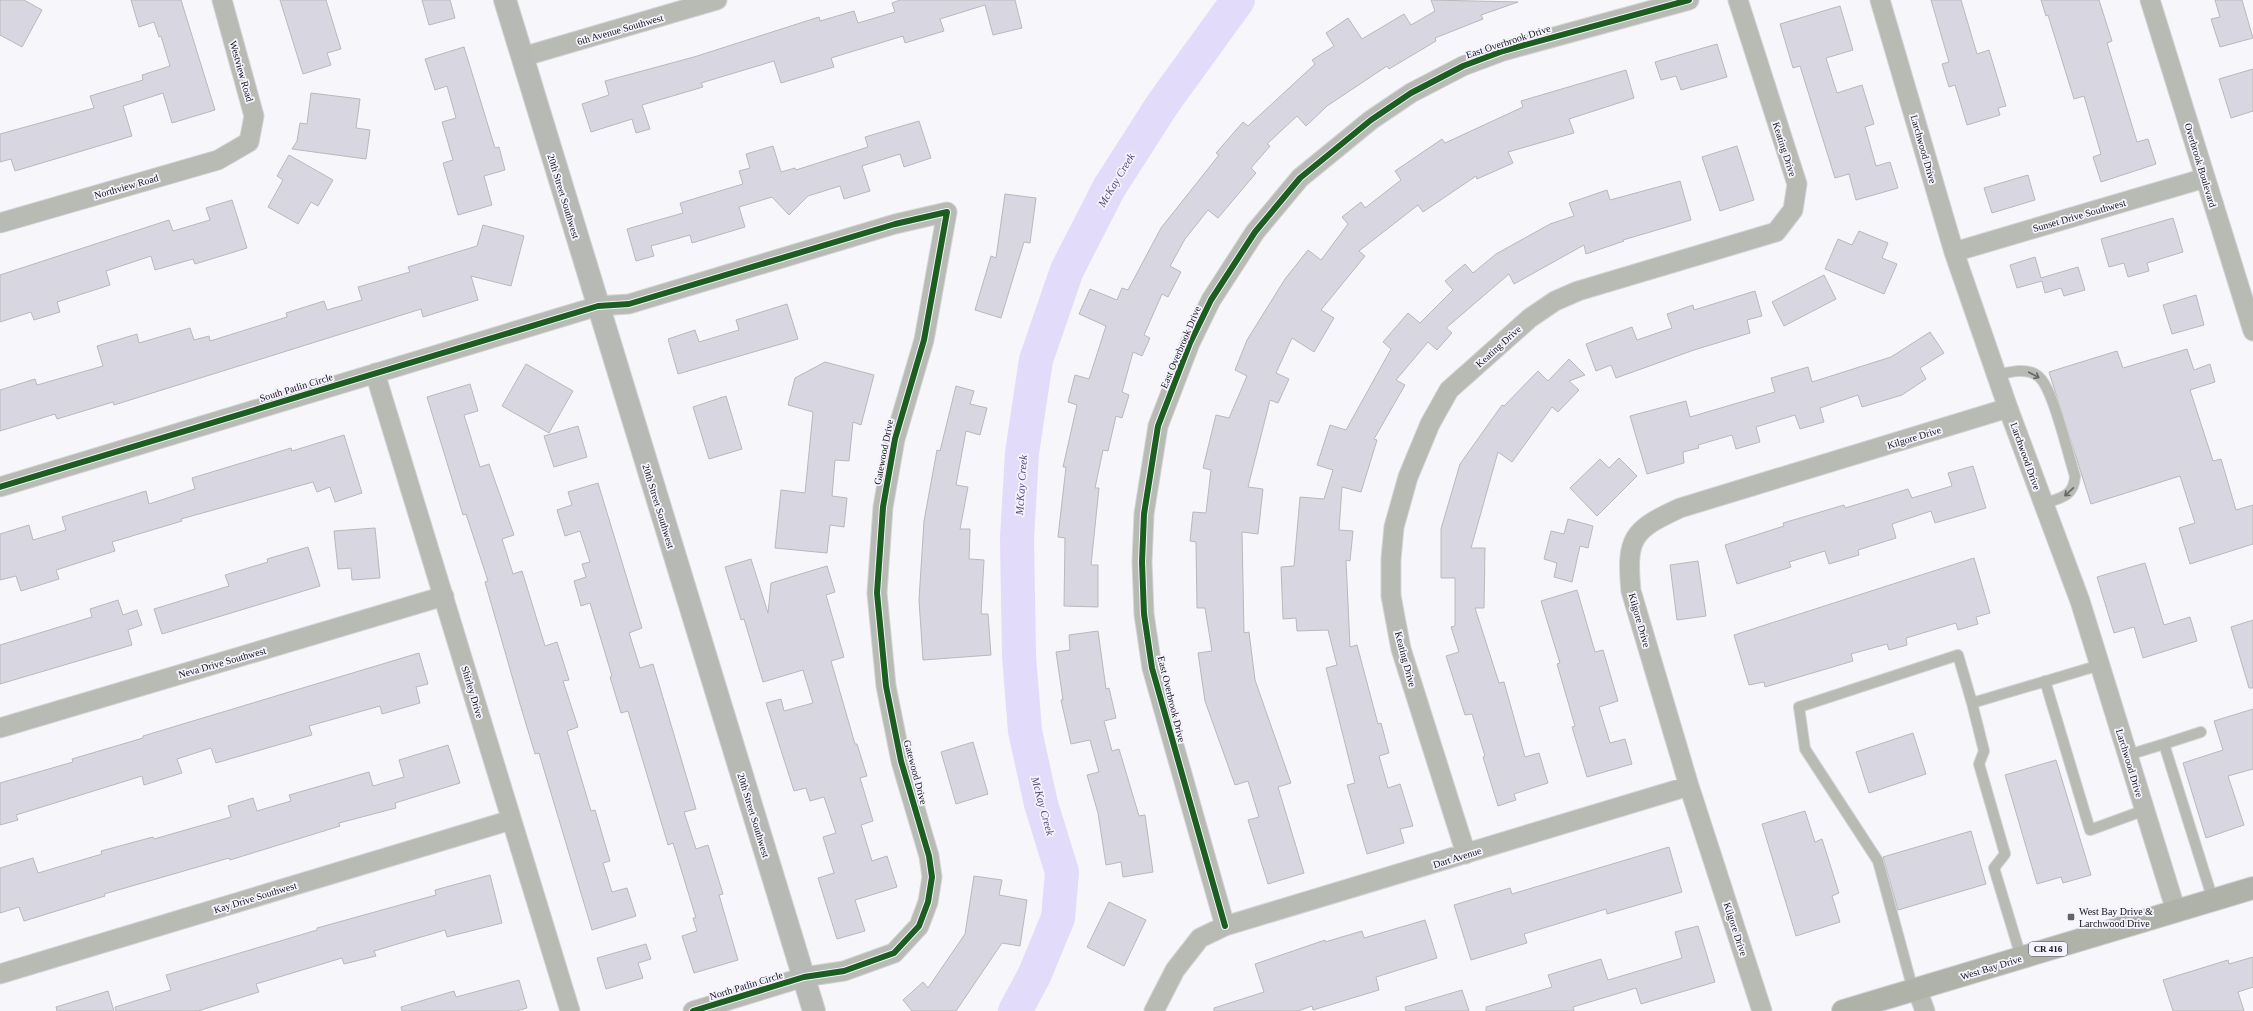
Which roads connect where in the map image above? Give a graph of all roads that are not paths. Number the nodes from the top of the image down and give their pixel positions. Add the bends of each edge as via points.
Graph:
1 (222, 0) edge
2 (505, 0) edge
3 (717, 0) edge
4 (1689, 0) edge
5 (1738, 0) edge
6 (1880, 0) edge
7 (2150, 0) edge
8 (522, 57) junction
9 (249, 142) joint
10 (2205, 178) junction
11 (0, 223) edge
12 (1954, 252) junction
13 (598, 306) junction
14 (2253, 331) edge
15 (375, 373) junction
16 (1996, 375) junction
17 (2008, 408) junction
18 (0, 488) edge
19 (2043, 504) junction
20 (444, 596) junction
21 (2100, 665) junction
22 (2045, 681) junction
23 (1972, 703) junction
24 (0, 728) edge
25 (2202, 732) dead end
26 (2164, 744) junction
27 (2128, 755) junction
28 (1689, 786) junction
29 (2145, 810) junction
30 (511, 820) junction
31 (1466, 854) junction
32 (2253, 888) edge
33 (2213, 900) junction
34 (2176, 911) junction
35 (1225, 926) junction
36 (2021, 958) junction
37 (0, 974) edge
38 (804, 977) junction
39 (1915, 989) junction
40 (570, 1011) edge
41 (693, 1011) edge
42 (814, 1011) edge
43 (1154, 1011) edge
44 (1762, 1011) edge
45 (1843, 1011) edge
46 (1925, 1011) edge

1 - 9 street, Westview Road via 254,116
2 - 8 street, 20th Street Southwest
3 - 8 street, 6th Avenue Southwest
4 - 35 street, East Overbrook Drive via 1503,51 1463,66 1411,93 1371,120 1300,178 1255,232 1211,300 1190,344 1158,426 1144,514 1142,562 1144,614 1152,668
5 - 31 street, Keating Drive via 1797,184 1793,210 1776,232 1578,291 1555,301 1530,318 1449,390 1430,424 1408,477 1394,527 1391,596 1401,648
6 - 12 street, Larchwood Drive
7 - 10 street, Overbrook Boulevard
8 - 13 street, 20th Street Southwest
9 - 11 street, Northview Road via 218,160
10 - 12 street, Sunset Drive Southwest
10 - 14 street, Overbrook Boulevard
12 - 16 street, Larchwood Drive
13 - 15 street, South Patlin Circle
13 - 38 street, 20th Street Southwest
13 - 38 street, Gatewood Drive via 629,304 894,224 948,212 924,340 895,439 883,507 877,593 886,686 901,761 929,856 932,877 928,902 919,926 894,953 844,971
15 - 18 street, South Patlin Circle
15 - 20 street, Shirley Drive
16 - 17 street, Larchwood Drive
16 -> 19 lane via 2014,371 2030,372 2039,376 2048,389 2075,476 2074,486 2066,495
17 - 19 street, Larchwood Drive
17 - 28 street, Kilgore Drive via 1680,508 1650,521 1634,539 1628,565 1631,591
19 - 21 street, Larchwood Drive via 2080,602
20 - 24 street, Neva Drive Southwest
20 - 30 street, Shirley Drive
21 - 22 lane
21 - 27 street, Larchwood Drive
22 - 23 lane
22 - 29 lane via 2090,830
23 - 36 lane via 1984,751 1979,764 2005,854 1994,868
23 - 39 lane via 1958,655 1800,707 1805,749 1878,861
25 - 26 lane
26 - 27 lane
26 - 33 lane
27 - 29 street, Larchwood Drive
28 - 31 street, Dart Avenue
28 - 44 street, Kilgore Drive
29 - 34 street, Larchwood Drive
30 - 37 street, Kay Drive Southwest
30 - 40 street, Shirley Drive
31 - 35 street, Dart Avenue
32 - 33 main road, West Bay Drive / CR 416
33 - 34 main road, West Bay Drive / CR 416
34 - 36 main road, West Bay Drive / CR 416
35 - 43 street via 1200,938 1175,970
36 - 39 main road, West Bay Drive / CR 416
38 - 41 street, North Patlin Circle
38 - 42 street, 20th Street Southwest
39 - 45 main road, West Bay Drive / CR 416
39 - 46 street

